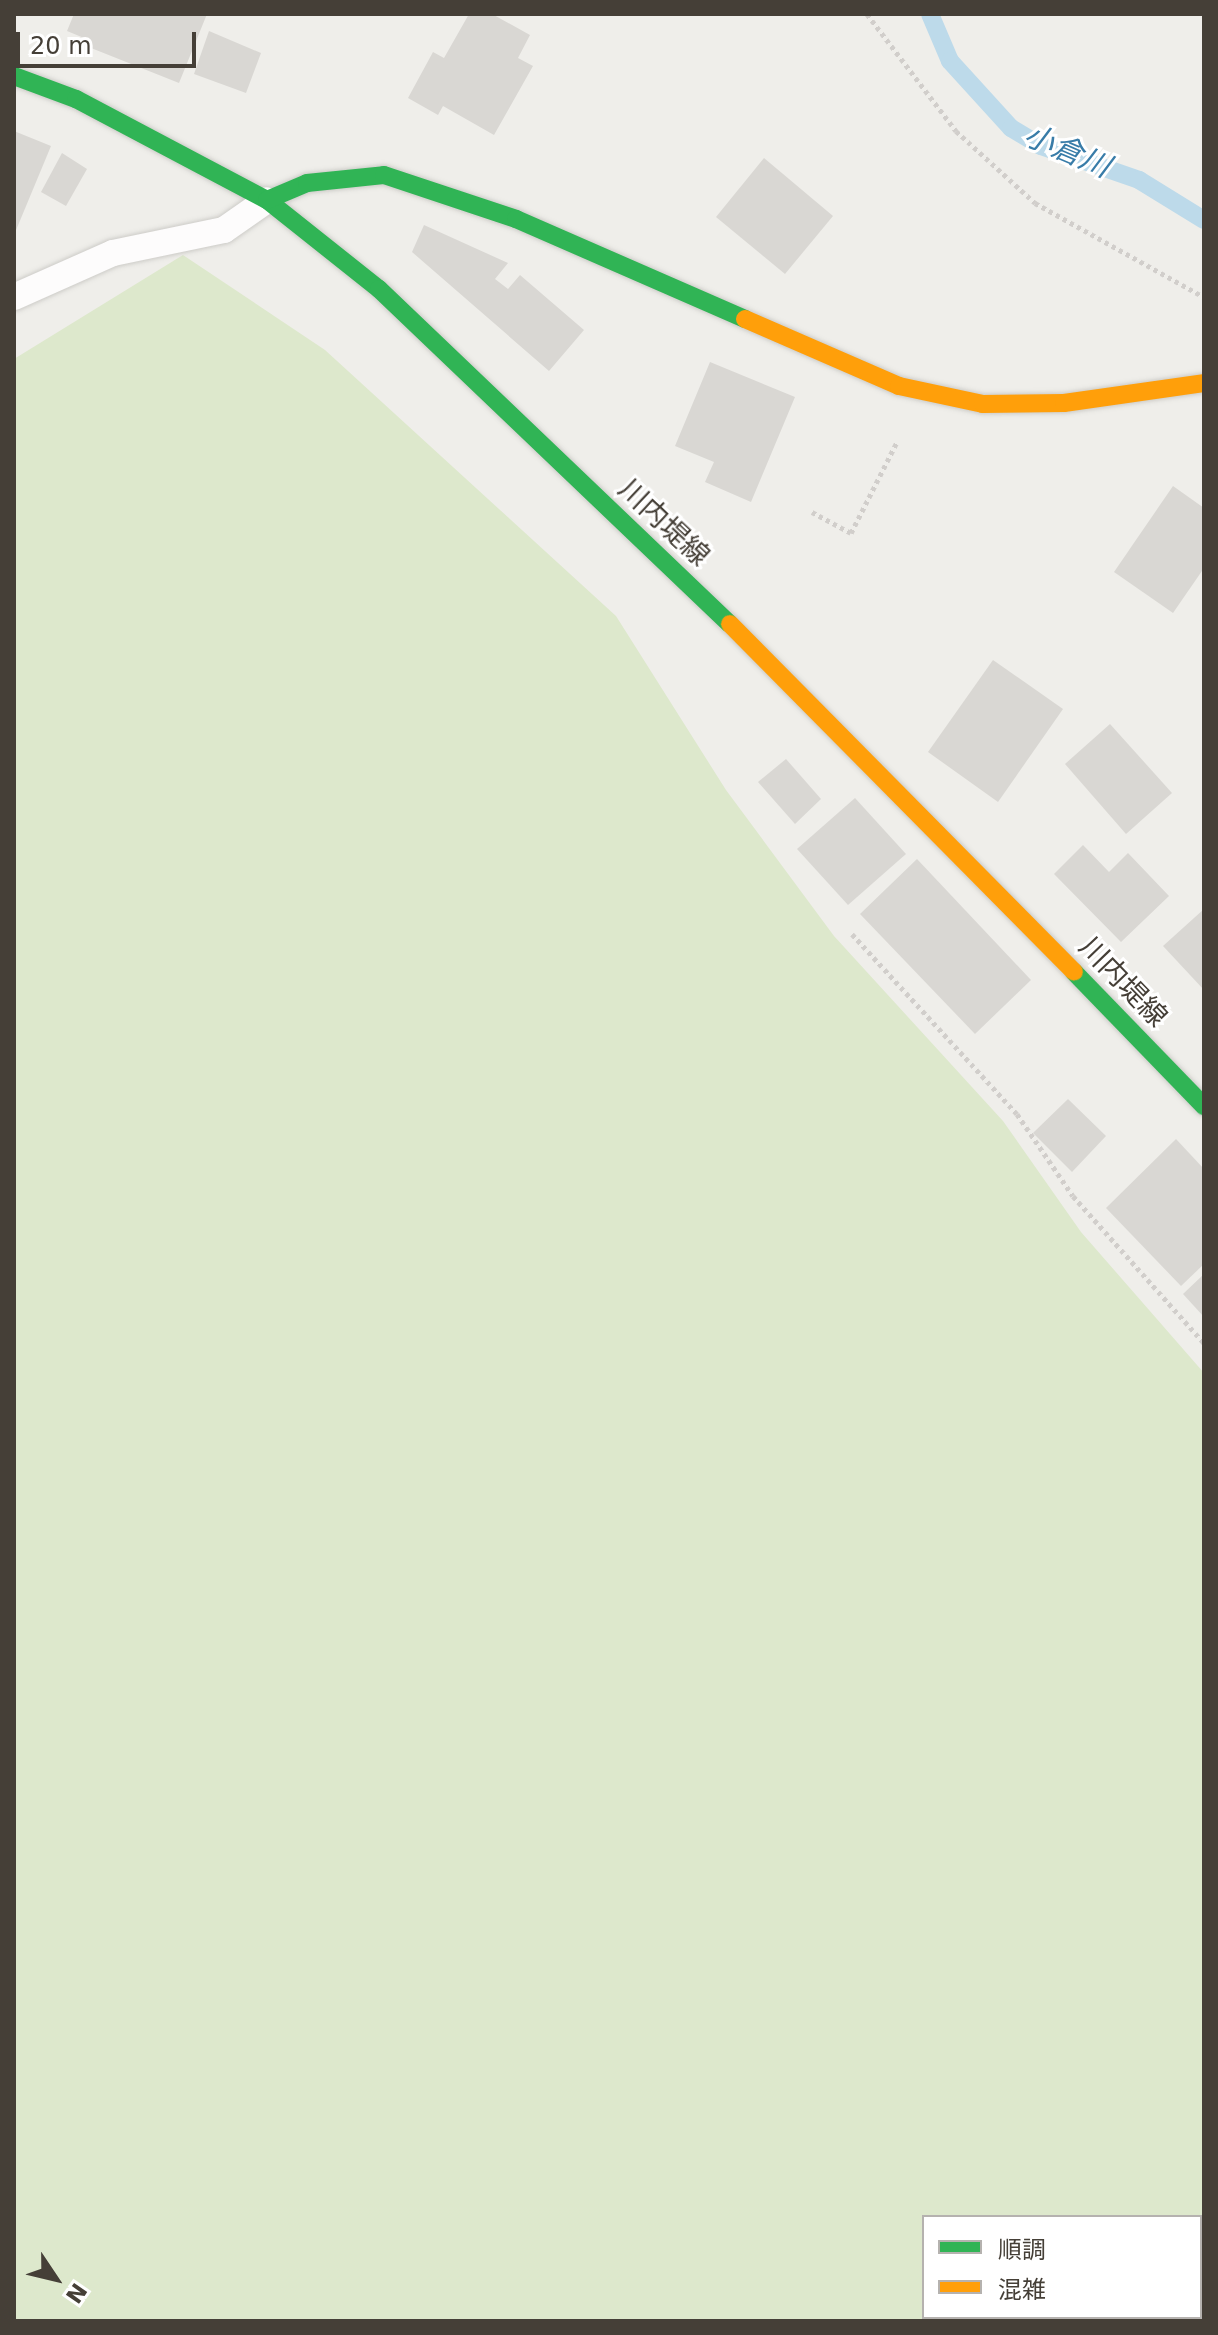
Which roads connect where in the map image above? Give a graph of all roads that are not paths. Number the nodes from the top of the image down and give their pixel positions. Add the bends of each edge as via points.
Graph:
1 (14, 76) edge
2 (267, 200) junction
3 (14, 297) edge
4 (1204, 383) edge
5 (1204, 1106) edge

1 - 2 main road, 川内堤線 via 136,127
2 - 3 lane via 224,230 113,253
2 - 4 main road via 307,183 384,175 516,219 915,390 983,404 1032,404
2 - 5 main road, 川内堤線 via 379,289 776,667

